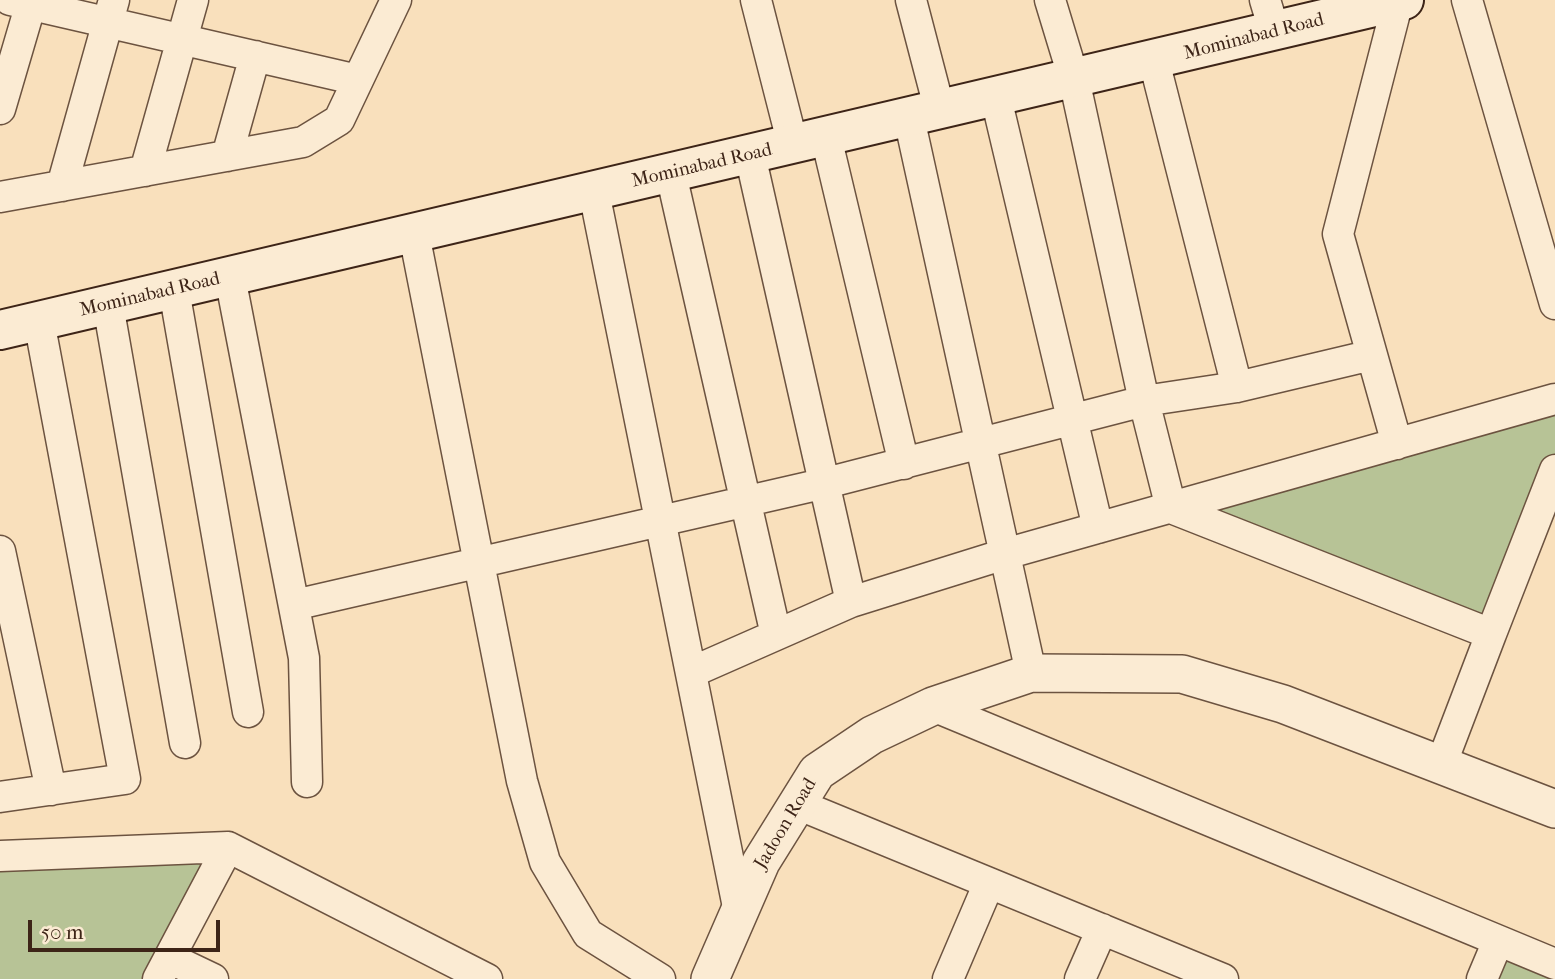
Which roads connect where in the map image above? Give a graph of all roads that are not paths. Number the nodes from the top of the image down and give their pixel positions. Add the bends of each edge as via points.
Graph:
1 (193, 0) edge
2 (396, 0) edge
3 (756, 0) edge
4 (911, 0) edge
5 (1050, 0) edge
6 (1467, 0) edge
7 (25, 1) edge
8 (1401, 1) edge
9 (1355, 6) edge
10 (111, 11) edge
11 (1270, 16) edge
12 (183, 38) junction
13 (255, 56) junction
14 (1154, 61) junction
15 (1074, 79) junction
16 (358, 80) junction
17 (996, 98) junction
18 (0, 109) edge
19 (925, 115) junction
20 (809, 141) junction
21 (750, 155) junction
22 (227, 156) junction
23 (145, 171) junction
24 (671, 174) junction
25 (62, 186) junction
26 (594, 192) junction
27 (0, 197) edge
28 (414, 234) junction
29 (230, 277) junction
30 (174, 290) junction
31 (1555, 304) edge
32 (108, 305) junction
33 (39, 321) junction
34 (0, 330) edge
35 (1372, 355) junction
36 (1237, 387) junction
37 (1555, 399) edge
38 (1144, 401) junction
39 (1070, 419) junction
40 (1397, 444) junction
41 (981, 446) junction
42 (904, 464) junction
43 (1555, 470) edge
44 (826, 483) junction
45 (747, 500) junction
46 (1171, 508) junction
47 (662, 520) junction
48 (1098, 528) junction
49 (0, 551) edge
50 (1005, 554) junction
51 (479, 562) junction
52 (851, 602) junction
53 (294, 605) junction
54 (1491, 634) junction
55 (776, 635) junction
56 (692, 672) junction
57 (1031, 673) junction
58 (933, 706) junction
59 (248, 712) dead end
60 (185, 743) dead end
61 (1440, 765) junction
62 (307, 782) dead end
63 (51, 790) junction
64 (0, 797) edge
65 (797, 804) junction
66 (1555, 809) edge
67 (228, 848) junction
68 (0, 856) edge
69 (989, 883) junction
70 (739, 912) junction
71 (1102, 929) junction
72 (1498, 941) junction
73 (1555, 964) edge
74 (163, 969) edge
75 (1214, 977) edge
76 (213, 979) edge
77 (487, 979) edge
78 (660, 979) edge
79 (710, 979) edge
80 (948, 979) edge
81 (1080, 979) edge
82 (1482, 979) edge

1 - 12 street
2 - 16 street
3 - 20 street
4 - 19 street
5 - 15 street
6 - 31 street
7 - 10 street
7 - 18 street
8 - 9 main road, Mominabad Road
8 - 35 street via 1338,234
9 - 11 main road, Mominabad Road
10 - 12 street
10 - 25 street
11 - 14 main road, Mominabad Road
12 - 13 street
12 - 23 street
13 - 16 street
13 - 22 street
14 - 15 main road, Mominabad Road
14 - 36 street
15 - 17 main road, Mominabad Road
15 - 38 street
16 - 22 street via 339,120 303,142
17 - 19 main road, Mominabad Road
17 - 39 street
19 - 20 main road, Mominabad Road
19 - 41 street
20 - 21 main road, Mominabad Road
20 - 42 street
21 - 24 main road, Mominabad Road
21 - 44 street
22 - 23 street
23 - 25 street
24 - 26 main road, Mominabad Road
24 - 45 street
25 - 27 street
26 - 28 main road, Mominabad Road
26 - 47 street
28 - 29 main road, Mominabad Road
28 - 51 street
29 - 30 main road, Mominabad Road
29 - 53 street
30 - 32 main road, Mominabad Road
30 - 59 street
32 - 33 main road, Mominabad Road
32 - 60 street
33 - 34 main road, Mominabad Road
33 - 63 street via 125,779
35 - 36 street
35 - 40 street
36 - 38 street
37 - 40 street
38 - 39 street
38 - 46 street
39 - 41 street
39 - 48 street
40 - 46 street
41 - 42 street
41 - 50 street
42 - 44 street
43 - 54 street
44 - 45 street
44 - 52 street
45 - 47 street
45 - 55 street
46 - 48 street
46 - 54 street
47 - 51 street
47 - 56 street
48 - 50 street
49 - 63 street
50 - 52 street
50 - 57 street
51 - 53 street
51 - 78 street via 522,781 545,862 588,934
52 - 55 street
53 - 62 street via 304,658
54 - 61 street
55 - 56 street
56 - 70 street
57 - 58 street, Jadoon Road
57 - 61 street, Jadoon Road via 1182,674 1283,704
58 - 65 street, Jadoon Road via 872,735 817,772
58 - 72 street
61 - 66 street, Jadoon Road
63 - 64 street
65 - 69 street
65 - 70 street, Jadoon Road via 761,862
67 - 68 street
67 - 74 street
67 - 77 street
69 - 71 street
69 - 80 street
70 - 79 street, Jadoon Road
71 - 75 street
71 - 81 street
72 - 73 street
72 - 82 street
74 - 76 street

